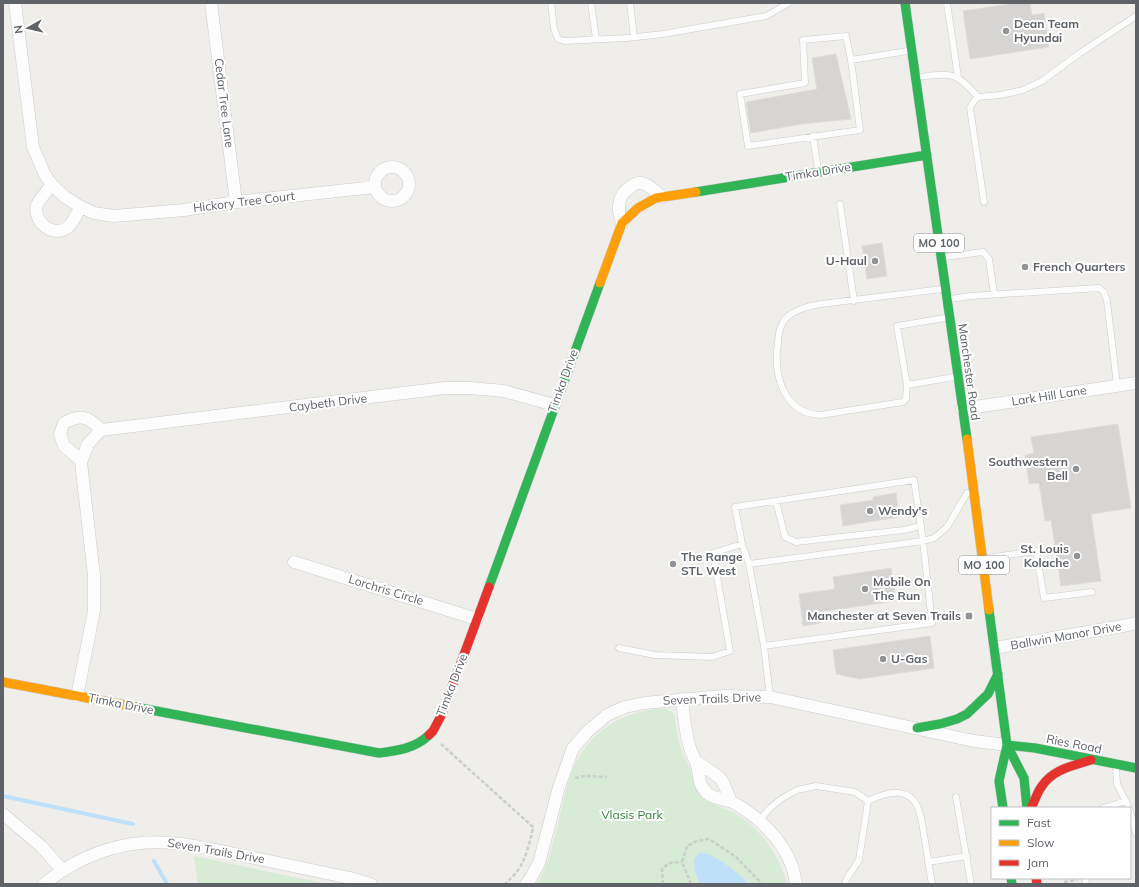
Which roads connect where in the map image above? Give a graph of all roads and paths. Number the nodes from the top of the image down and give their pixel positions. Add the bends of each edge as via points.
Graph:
1 (15, 3) edge
2 (211, 3) edge
3 (551, 3) edge
4 (591, 3) edge
5 (630, 3) edge
6 (789, 3) edge
7 (905, 3) edge
8 (947, 3) edge
9 (1136, 16) edge
10 (634, 37) junction
11 (596, 39) junction
12 (912, 50) junction
13 (851, 60) junction
14 (916, 77) junction
15 (958, 77) junction
16 (978, 97) junction
17 (813, 136) junction
18 (927, 155) junction
19 (818, 171) junction
20 (52, 185) junction
21 (375, 187) dead end
22 (662, 197) junction
23 (236, 202) junction
24 (984, 202) dead end
25 (840, 204) dead end
26 (81, 208) junction
27 (622, 223) junction
28 (941, 257) junction
29 (945, 289) junction
30 (994, 294) junction
31 (947, 299) junction
32 (854, 301) junction
33 (949, 317) junction
34 (958, 376) junction
35 (1136, 383) edge
36 (907, 385) junction
37 (1117, 386) junction
38 (554, 405) junction
39 (962, 408) junction
40 (101, 430) junction
41 (81, 460) junction
42 (973, 483) junction
43 (776, 501) junction
44 (921, 526) junction
45 (923, 541) junction
46 (742, 544) junction
47 (983, 559) junction
48 (294, 562) dead end
49 (749, 564) junction
50 (1092, 592) dead end
51 (477, 618) junction
52 (1136, 623) edge
53 (764, 646) junction
54 (619, 648) dead end
55 (995, 648) junction
56 (998, 674) junction
57 (3, 682) edge
58 (77, 696) junction
59 (770, 698) junction
60 (682, 699) junction
61 (917, 728) junction
62 (441, 744) dead end
63 (1007, 745) junction
64 (1091, 760) junction
65 (697, 762) junction
66 (1115, 764) junction
67 (1136, 768) edge
68 (606, 777) dead end
69 (575, 778) dead end
70 (956, 797) dead end
71 (731, 801) junction
72 (868, 801) junction
73 (1126, 802) junction
74 (1003, 807) edge
75 (1027, 807) edge
76 (1031, 807) edge
77 (1107, 807) edge
78 (1128, 807) edge
79 (3, 814) edge
80 (1131, 815) edge
81 (759, 821) junction
82 (1136, 833) edge
83 (967, 856) junction
84 (682, 862) junction
85 (928, 862) junction
86 (63, 870) junction
87 (44, 884) edge
88 (371, 884) edge
89 (505, 884) edge
90 (526, 884) edge
91 (663, 884) edge
92 (691, 884) edge
93 (762, 884) edge
94 (796, 884) edge
95 (845, 884) edge
96 (932, 884) edge
97 (971, 884) edge

1 - 20 street via 33,147
2 - 23 street, Cedar Tree Lane
3 - 11 lane via 554,29 558,39
4 - 11 lane
5 - 10 lane
6 - 10 lane via 766,16
7 - 12 main road, Manchester Road / MO 100
8 - 15 lane
9 - 16 lane via 1042,81 1023,90
10 - 11 lane
12 - 13 lane
12 - 14 main road, Manchester Road / MO 100
13 - 17 lane via 860,130
13 - 17 lane via 846,36 803,40 805,83 740,94 748,146
14 - 15 lane via 949,74
14 - 18 main road, Manchester Road / MO 100
15 - 16 lane
16 - 24 lane via 970,108
17 - 19 lane
18 - 19 main road, Timka Drive
18 - 28 main road, Manchester Road / MO 100
19 - 22 main road, Timka Drive
20 - 26 street
20 - 26 street via 37,204 36,211 41,224 53,231 67,228
21 - 23 street, Hickory Tree Court
22 - 27 main road, Timka Drive via 638,208
22 - 27 street, Timka Drive via 641,183 633,185 624,191 619,202
23 - 26 street, Hickory Tree Court via 184,210 114,216
25 - 32 lane
27 - 38 main road, Timka Drive
28 - 29 main road, Manchester Road / MO 100
28 - 30 lane via 983,252 989,259
29 - 31 main road, Manchester Road / MO 100
29 - 32 lane
30 - 31 lane
30 - 37 lane via 1099,288 1104,292 1107,301
31 - 33 main road, Manchester Road / MO 100
32 - 36 lane via 804,307 783,322 776,352 778,375 783,391 795,407 820,415 903,402 906,399
33 - 34 main road, Manchester Road / MO 100
33 - 36 lane via 897,326
34 - 36 lane
34 - 39 main road, Manchester Road / MO 100
35 - 37 street, Lark Hill Lane
37 - 39 street, Lark Hill Lane
38 - 40 street, Caybeth Drive via 504,390 445,388
38 - 51 main road, Timka Drive
39 - 42 main road, Manchester Road / MO 100
40 - 41 street via 88,444
40 - 41 street via 86,418 75,417 64,423 60,434 64,446
41 - 58 street via 94,576 94,611
42 - 45 lane via 947,527 934,538
42 - 47 main road, Manchester Road / MO 100
43 - 44 lane via 785,537 796,542
43 - 44 lane via 914,480
43 - 46 lane via 735,507
44 - 45 lane
45 - 49 lane
45 - 53 lane via 932,623
46 - 49 lane
46 - 54 lane via 713,553 730,651 712,657 655,654
47 - 50 lane via 1036,551 1044,598
47 - 55 main road, Manchester Road / MO 100
48 - 51 street, Lorchris Circle
49 - 53 lane
51 - 58 main road, Timka Drive via 442,714 433,731 422,741 394,752 379,753
52 - 55 street, Ballwin Manor Drive
53 - 59 lane
55 - 56 main road, Manchester Road / MO 100
56 - 61 main road via 988,694 968,714 940,724
56 - 63 main road, Manchester Road / MO 100
57 - 58 main road, Timka Drive
59 - 60 street, Seven Trails Drive via 724,696
59 - 61 street, Seven Trails Drive
60 - 65 street via 687,738
60 - 90 street, Seven Trails Drive via 644,702 625,707 607,716 588,731 573,748 559,787 538,863
61 - 63 street, Seven Trails Drive via 974,741
62 - 89 path via 533,827 521,866
63 - 64 main road, Ries Road
63 - 74 main road, Manchester Road / MO 100 via 999,781
63 - 75 main road, Manchester Road / MO 100 via 1024,778
64 - 66 main road, Ries Road
64 - 76 main road via 1060,770 1045,782
65 - 71 street via 719,777
65 - 71 street via 701,786 706,793 714,798
66 - 67 main road, Ries Road
66 - 73 lane via 1117,784
68 - 69 path
70 - 83 lane
71 - 81 street
72 - 81 lane via 855,792 816,786 797,790 781,799
72 - 85 lane via 894,792 905,794 914,800 920,812
72 - 95 lane via 859,860
73 - 77 lane
73 - 78 lane
79 - 86 street via 42,847
80 - 82 lane
81 - 94 street via 784,850 792,866
83 - 85 lane
83 - 97 lane
84 - 91 path via 669,863 662,869
84 - 92 path
84 - 93 path via 687,846 697,840 708,839 736,857
85 - 96 lane
86 - 87 street, Seven Trails Drive
86 - 88 street, Seven Trails Drive via 92,854 131,844 162,842 214,850

